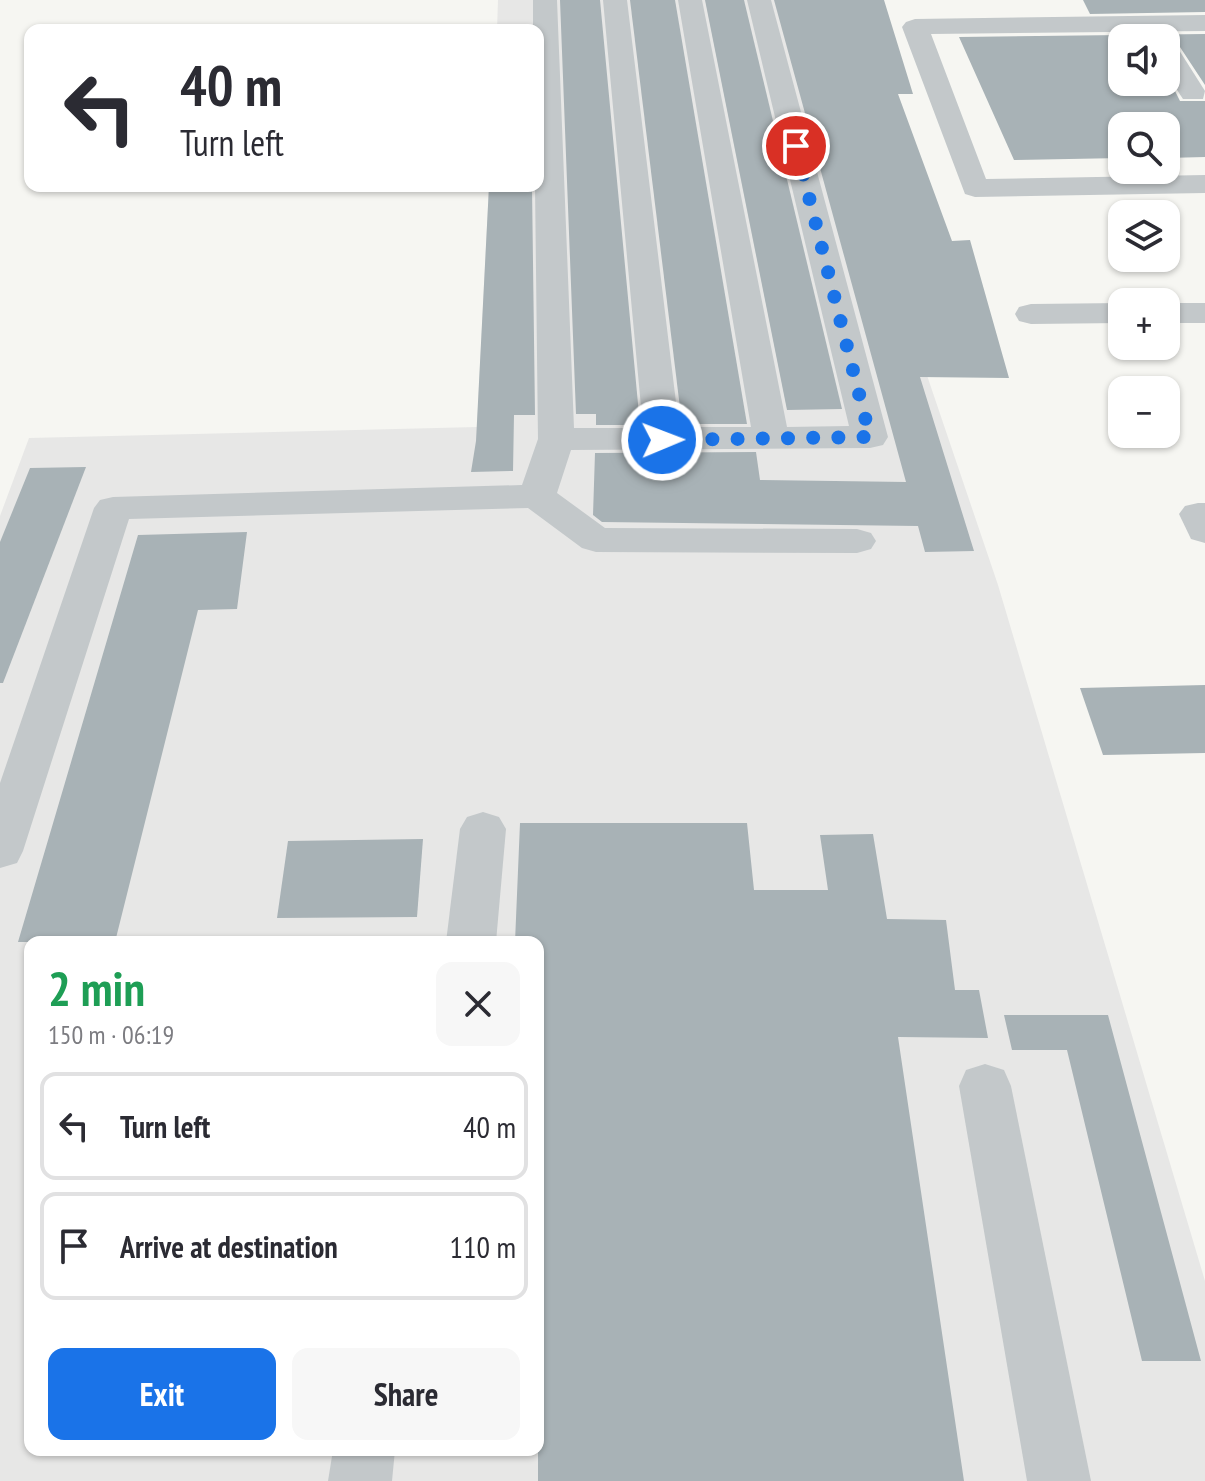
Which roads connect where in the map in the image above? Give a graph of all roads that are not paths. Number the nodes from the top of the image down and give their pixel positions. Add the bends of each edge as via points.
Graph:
1 (545, 0) edge
2 (615, 0) edge
3 (690, 0) edge
4 (759, 0) edge
5 (1205, 23) edge
6 (1180, 27) edge
7 (1108, 30) edge
8 (1180, 72) edge
9 (1193, 93) dead end
10 (1205, 184) edge
11 (1108, 313) edge
12 (1180, 313) edge
13 (1205, 313) edge
14 (1031, 314) dead end
15 (771, 438) junction
16 (556, 439) junction
17 (662, 440) junction
18 (537, 496) junction
19 (1205, 514) edge
20 (1205, 531) edge
21 (857, 541) dead end
22 (483, 829) dead end
23 (0, 851) edge
24 (472, 936) edge
25 (985, 1086) dead end
26 (363, 1456) edge
27 (360, 1481) edge
28 (1059, 1481) edge

1 - 16 lane
2 - 17 lane
3 - 15 lane
4 - 15 lane via 870,437
5 - 6 lane
7 - 10 lane via 915,27 975,188
8 - 9 lane
11 - 14 lane
12 - 13 lane
15 - 17 lane
16 - 17 lane
16 - 18 lane
18 - 21 lane via 596,540
18 - 23 lane via 113,508
19 - 20 lane via 1198,514
22 - 24 lane
25 - 28 lane
26 - 27 lane

